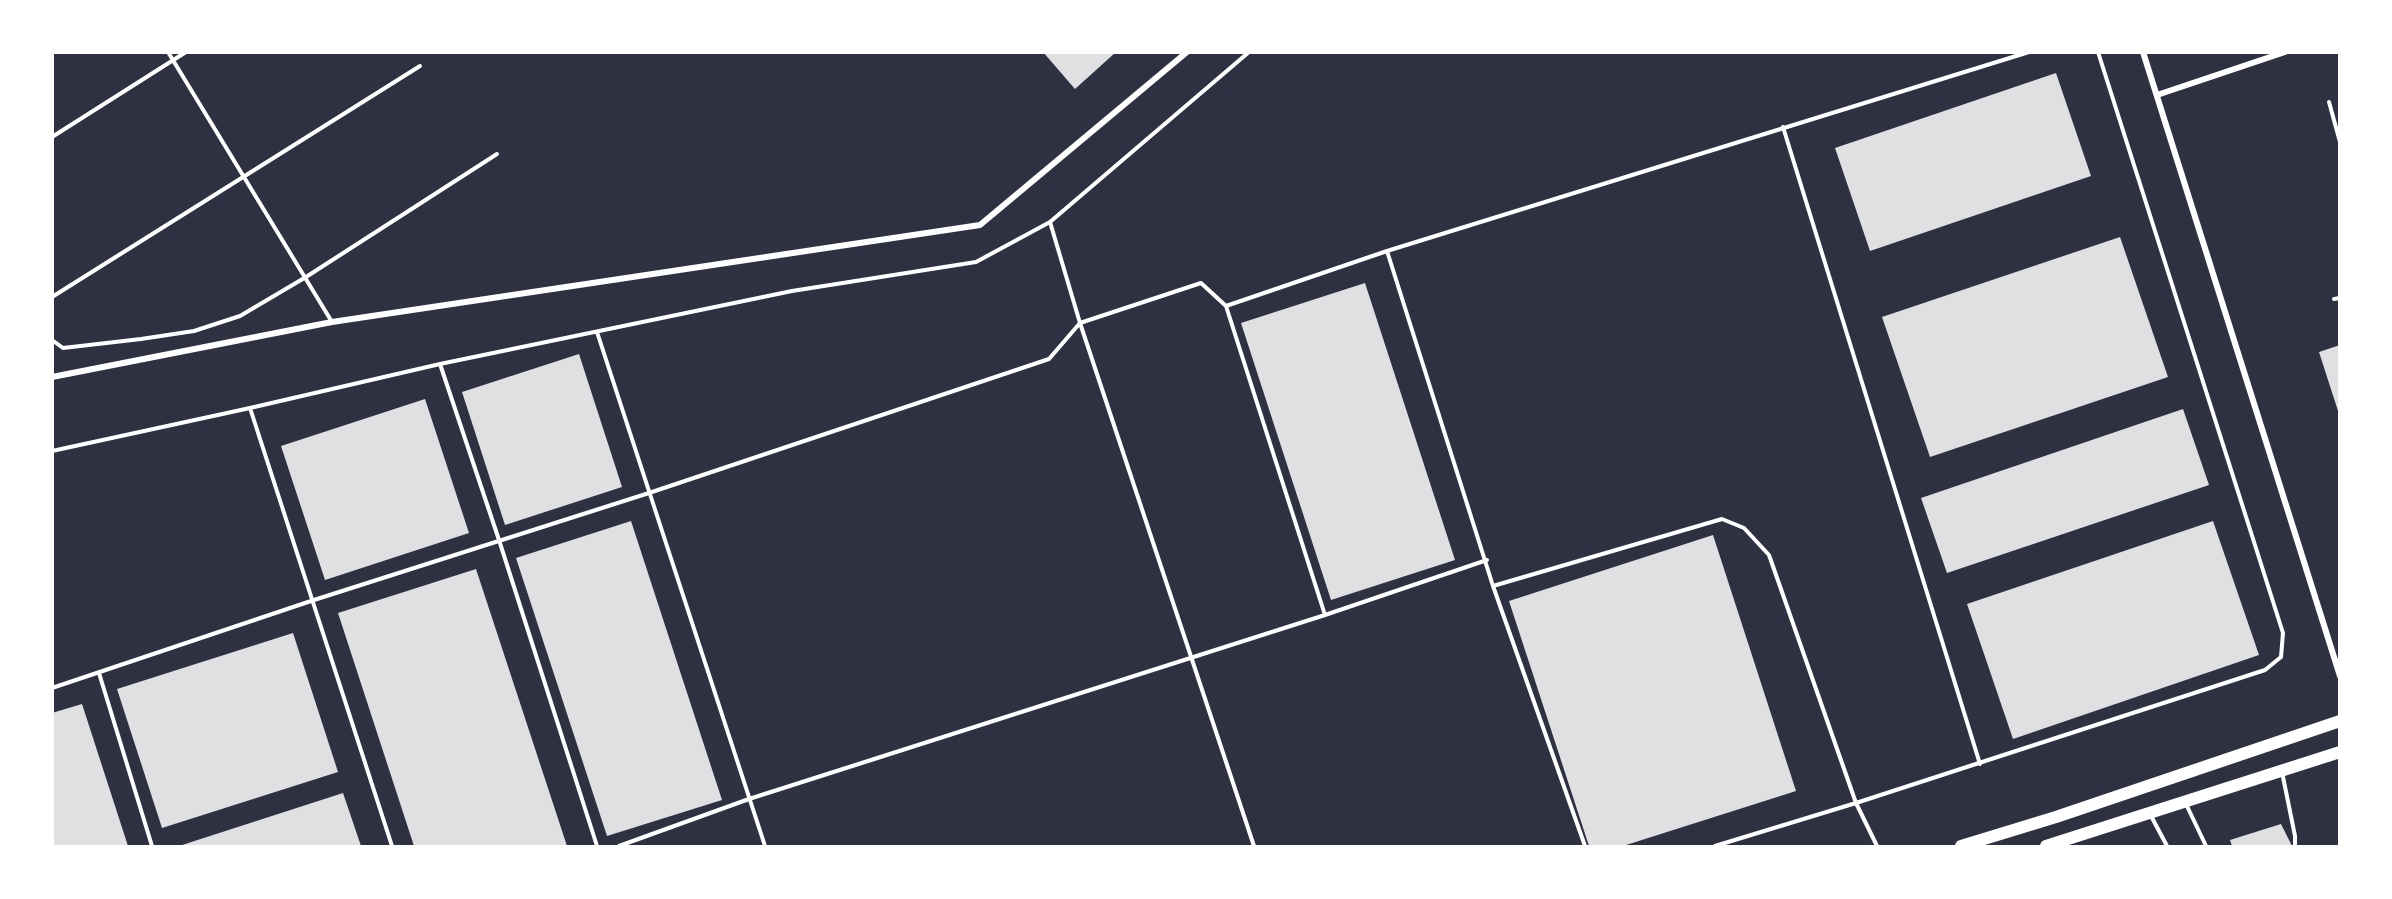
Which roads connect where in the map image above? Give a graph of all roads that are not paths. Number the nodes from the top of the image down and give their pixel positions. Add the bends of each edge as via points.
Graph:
1 (168, 52) edge
2 (186, 52) edge
3 (1187, 52) edge
4 (1249, 52) edge
5 (2029, 52) edge
6 (2098, 52) edge
7 (2143, 52) edge
8 (2285, 52) edge
9 (173, 61) junction
10 (420, 66) dead end
11 (2157, 95) junction
12 (2329, 102) dead end
13 (1783, 127) junction
14 (52, 137) edge
15 (2340, 142) edge
16 (497, 154) dead end
17 (244, 176) junction
18 (1050, 222) junction
19 (1387, 251) junction
20 (306, 277) junction
21 (52, 297) edge
22 (2340, 298) edge
23 (2334, 299) dead end
24 (1226, 306) junction
25 (332, 322) junction
26 (1080, 323) junction
27 (597, 332) junction
28 (52, 340) edge
29 (440, 364) junction
30 (52, 377) edge
31 (250, 408) junction
32 (52, 451) edge
33 (649, 493) junction
34 (499, 540) junction
35 (1486, 560) junction
36 (1493, 586) junction
37 (314, 600) junction
38 (1325, 615) junction
39 (1193, 658) junction
40 (99, 673) junction
41 (2340, 676) edge
42 (52, 688) edge
43 (2340, 721) edge
44 (2340, 752) edge
45 (1980, 764) junction
46 (2282, 771) junction
47 (749, 799) junction
48 (2185, 802) junction
49 (1856, 803) junction
50 (2150, 813) junction
51 (153, 846) edge
52 (392, 846) edge
53 (597, 846) edge
54 (619, 846) edge
55 (765, 846) edge
56 (1254, 846) edge
57 (1585, 846) edge
58 (1715, 846) edge
59 (1877, 846) edge
60 (1961, 846) edge
61 (2046, 846) edge
62 (2167, 846) edge
63 (2206, 846) edge
64 (2295, 846) edge

1 - 9 lane
2 - 9 lane
3 - 25 street via 980,225
4 - 18 lane
5 - 13 lane
6 - 45 lane via 2283,633 2282,657 2265,670
7 - 11 street
8 - 11 street
9 - 14 lane
9 - 17 lane
10 - 17 lane
11 - 41 street
12 - 15 lane
13 - 19 lane
13 - 45 lane
16 - 20 lane
17 - 20 lane
17 - 21 lane
18 - 26 lane
18 - 27 lane via 976,262 792,291
19 - 24 lane
19 - 35 lane
20 - 25 lane
20 - 28 lane via 240,316 194,331 63,348
22 - 23 lane
24 - 26 lane via 1202,283
24 - 38 lane
25 - 30 street
26 - 33 lane via 1049,359
26 - 39 lane
27 - 29 lane
27 - 33 lane
29 - 31 lane
29 - 34 lane
31 - 32 lane
31 - 37 lane
33 - 34 lane
33 - 47 lane
34 - 37 lane
34 - 53 lane
35 - 36 lane
35 - 38 lane
36 - 49 lane via 1722,519 1744,528 1769,555
36 - 57 lane
37 - 40 lane
37 - 52 lane
38 - 39 lane
39 - 47 lane
39 - 56 lane
40 - 42 lane
40 - 51 lane
43 - 60 main road
44 - 46 main road
45 - 49 lane
46 - 48 main road
46 - 64 lane
47 - 54 lane
47 - 55 lane
48 - 50 main road
48 - 63 lane
49 - 58 lane
49 - 59 lane
50 - 61 main road
50 - 62 lane

